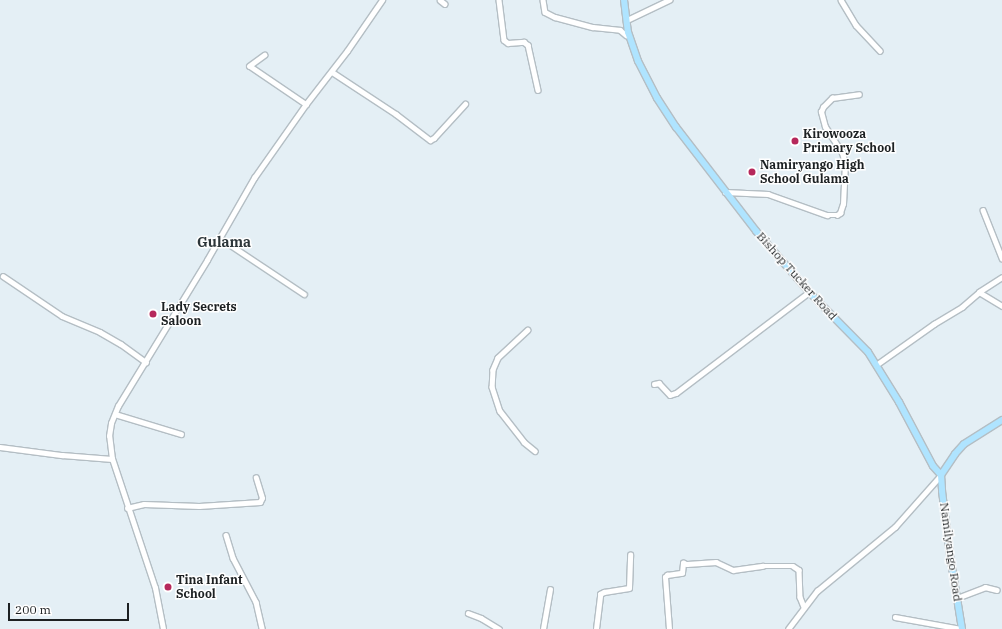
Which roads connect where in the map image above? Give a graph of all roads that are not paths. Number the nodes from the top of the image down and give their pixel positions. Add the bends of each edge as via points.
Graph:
1 (382, 0) edge
2 (440, 0) edge
3 (499, 0) edge
4 (543, 0) edge
5 (624, 0) edge
6 (669, 0) edge
7 (842, 0) edge
8 (445, 4) dead end
9 (627, 20) junction
10 (626, 35) dead end
11 (880, 51) dead end
12 (264, 55) dead end
13 (332, 72) junction
14 (538, 90) dead end
15 (859, 94) dead end
16 (306, 104) junction
17 (465, 104) dead end
18 (725, 192) junction
19 (983, 210) dead end
20 (220, 238) junction
21 (1002, 258) edge
22 (3, 276) dead end
23 (1002, 277) edge
24 (810, 292) junction
25 (979, 292) junction
26 (304, 294) dead end
27 (1002, 306) edge
28 (528, 330) dead end
29 (146, 362) junction
30 (876, 365) junction
31 (654, 384) dead end
32 (115, 414) junction
33 (1002, 420) edge
34 (181, 434) dead end
35 (0, 447) edge
36 (535, 451) dead end
37 (112, 459) junction
38 (942, 475) junction
39 (256, 478) dead end
40 (127, 508) junction
41 (226, 535) dead end
42 (630, 555) dead end
43 (550, 590) dead end
44 (997, 590) dead end
45 (957, 598) junction
46 (804, 607) junction
47 (468, 613) dead end
48 (895, 617) dead end
49 (163, 629) edge
50 (262, 629) edge
51 (498, 629) edge
52 (543, 629) edge
53 (596, 629) edge
54 (669, 629) edge
55 (788, 629) edge
56 (962, 629) edge

1 - 13 street
2 - 8 street
3 - 14 street via 504,40 508,43 528,44
4 - 10 street via 545,12 555,17 593,28 620,30
5 - 9 main road, Bishop Tucker Road
6 - 9 street
7 - 11 street via 856,25
9 - 18 main road, Bishop Tucker Road via 628,32 638,61 657,98 683,138
12 - 16 street via 250,66
13 - 16 street
13 - 17 street via 430,140
15 - 18 street via 832,98 823,106 821,112 825,128 842,153 845,163 843,204 838,215 827,215 768,194
16 - 20 street via 254,178
18 - 24 main road, Bishop Tucker Road
19 - 21 street
20 - 26 street
20 - 29 street
22 - 29 street via 62,316 116,341
23 - 25 street
24 - 30 main road, Bishop Tucker Road via 859,342
24 - 31 street via 676,393 670,395 659,384
25 - 27 street
25 - 30 street via 962,308 934,324
28 - 36 street via 498,358 493,370 492,387 500,411 524,442
29 - 32 street
30 - 38 main road, Bishop Tucker Road via 933,466
32 - 34 street
32 - 37 street via 109,436
33 - 38 main road via 964,444 954,454
35 - 37 street
37 - 40 street
38 - 45 main road, Namilyango Road
38 - 46 street via 895,526 826,583
39 - 40 street via 262,498 260,502 199,506 144,504
40 - 49 street via 155,588
41 - 50 street via 233,558 256,602
42 - 53 street via 629,588 600,594
43 - 52 street
44 - 45 street via 985,587
45 - 56 main road, Namilyango Road
46 - 54 street via 800,597 799,570 793,566 763,566 735,570 716,562 683,563 682,573 665,577
46 - 55 street
47 - 51 street
48 - 56 street

